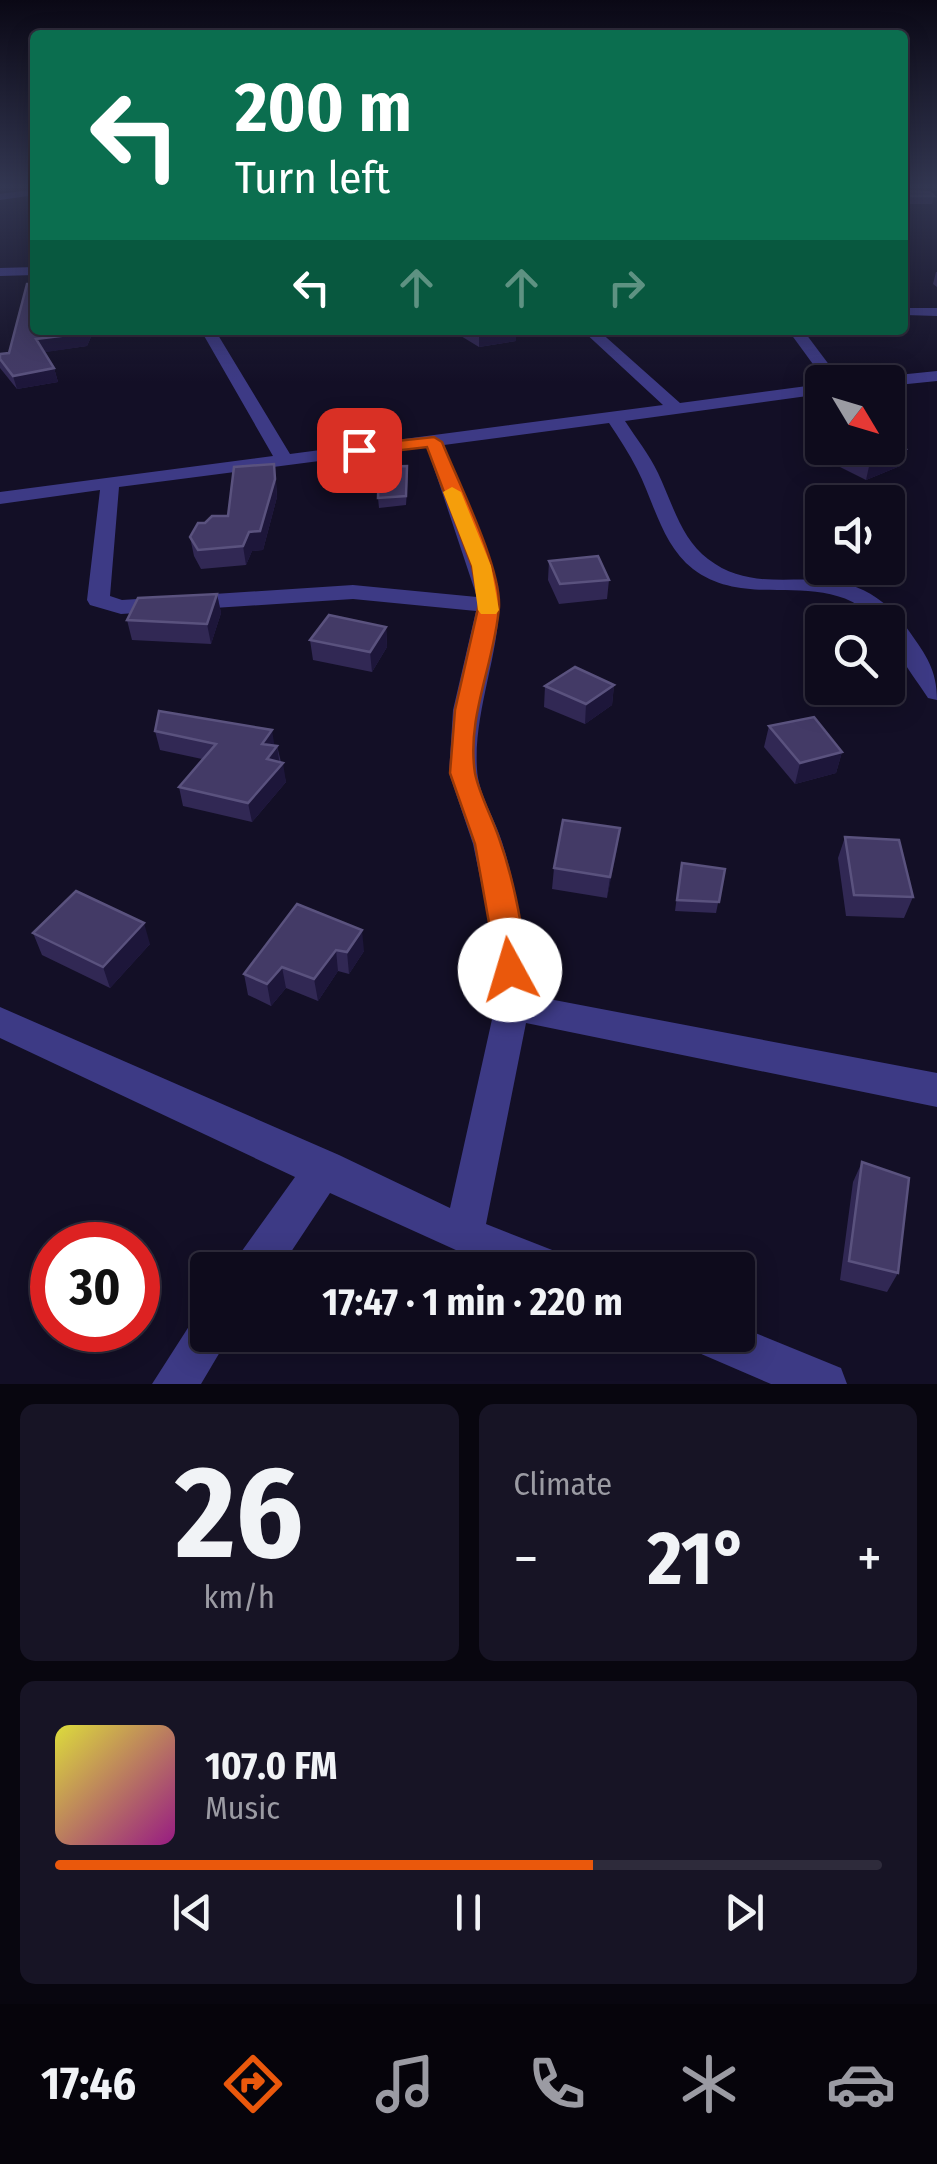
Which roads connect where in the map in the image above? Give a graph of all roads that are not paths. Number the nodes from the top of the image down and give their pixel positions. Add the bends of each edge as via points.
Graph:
1 (0, 272) edge
2 (30, 272) edge
3 (910, 312) dead end
4 (937, 312) edge
5 (211, 335) edge
6 (595, 335) edge
7 (799, 335) edge
8 (821, 365) edge
9 (937, 376) edge
10 (905, 379) edge
11 (805, 391) edge
12 (677, 409) junction
13 (615, 419) junction
14 (434, 442) junction
15 (284, 459) junction
16 (110, 483) junction
17 (0, 498) edge
18 (489, 604) junction
19 (937, 692) edge
20 (512, 1006) junction
21 (0, 1022) edge
22 (937, 1090) edge
23 (325, 1168) junction
24 (464, 1235) junction
25 (267, 1252) edge
26 (506, 1252) edge
27 (196, 1352) edge
28 (748, 1352) edge
29 (174, 1384) edge
30 (825, 1384) edge

1 - 2 street
3 - 4 street
5 - 15 street
6 - 12 street
7 - 8 street
9 - 10 street
11 - 12 street
12 - 13 street
13 - 14 street
13 - 19 street via 650,474 676,541 702,567 764,585 820,582 868,600
14 - 15 street
14 - 18 street via 482,566
15 - 16 street
16 - 17 street
16 - 18 street via 98,600 104,604 353,592
18 - 20 street via 466,710 463,773 508,934
20 - 22 street
20 - 24 street
21 - 23 street
23 - 24 street
23 - 25 street
24 - 26 street
27 - 29 street
28 - 30 street

